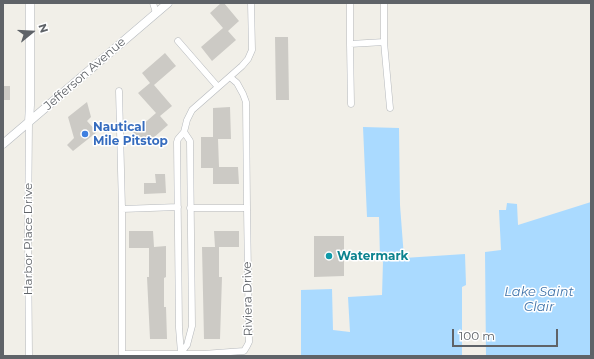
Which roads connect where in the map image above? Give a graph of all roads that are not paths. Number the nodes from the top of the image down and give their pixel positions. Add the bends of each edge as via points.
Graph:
1 (30, 3) edge
2 (153, 3) edge
3 (168, 3) edge
4 (251, 3) edge
5 (350, 3) edge
6 (384, 3) edge
7 (156, 13) junction
8 (178, 41) dead end
9 (384, 42) junction
10 (350, 44) junction
11 (230, 77) junction
12 (218, 87) junction
13 (119, 91) dead end
14 (351, 104) dead end
15 (390, 108) dead end
16 (29, 122) junction
17 (184, 132) junction
18 (3, 144) edge
19 (178, 207) junction
20 (122, 208) junction
21 (190, 208) junction
22 (247, 208) junction
23 (180, 354) edge
24 (29, 356) edge

1 - 16 main road
2 - 7 street
3 - 7 main road, Jefferson Avenue
4 - 11 street via 252,50 248,59
5 - 10 street
6 - 9 street
7 - 16 main road, Jefferson Avenue
8 - 12 street
9 - 10 street
9 - 15 street
10 - 14 street
11 - 12 street
11 - 22 street, Riviera Drive via 237,83 246,102
12 - 17 street via 192,110
13 - 20 street, Riviera Drive
16 - 18 main road, Jefferson Avenue
16 - 24 street, Harbor Place Drive
17 - 19 street via 177,142
17 - 21 street via 190,141
19 - 20 street
19 - 23 street
20 - 23 street, Riviera Drive via 122,354
21 - 22 street
21 - 23 street via 192,326 187,345
22 - 23 street, Riviera Drive via 249,342 244,351

